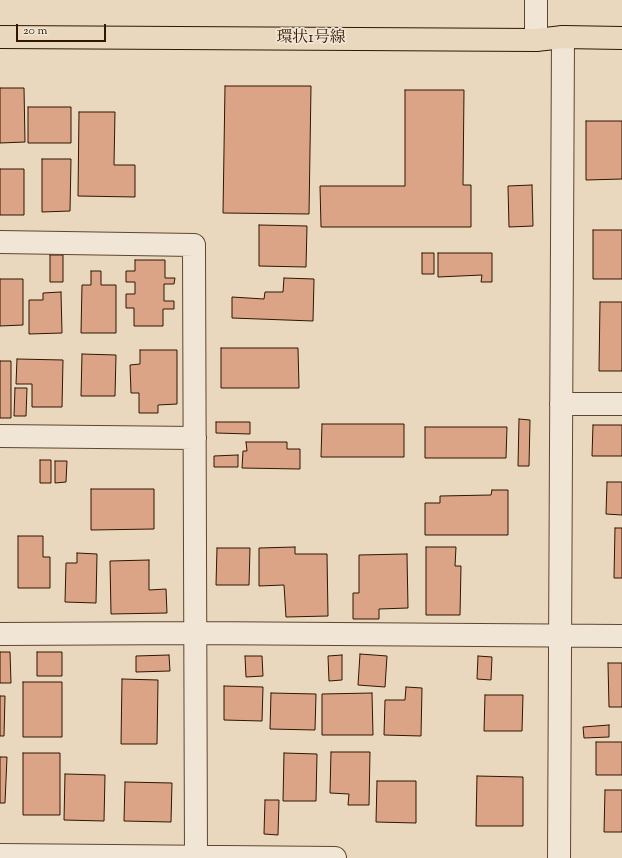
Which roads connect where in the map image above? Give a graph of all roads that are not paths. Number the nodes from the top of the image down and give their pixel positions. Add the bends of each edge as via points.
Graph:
1 (536, 0) edge
2 (0, 37) edge
3 (563, 37) junction
4 (622, 38) edge
5 (536, 40) junction
6 (0, 242) edge
7 (561, 404) junction
8 (622, 404) edge
9 (0, 436) edge
10 (195, 438) junction
11 (195, 633) junction
12 (0, 634) edge
13 (560, 636) junction
14 (622, 636) edge
15 (0, 855) edge
16 (196, 857) junction
17 (335, 858) edge
18 (559, 858) edge

1 - 5 street
2 - 5 main road, 環状1号線
3 - 4 main road, 環状1号線
3 - 5 main road, 環状1号線
3 - 7 street
6 - 10 street via 194,245
7 - 8 street
7 - 13 street
9 - 10 street
10 - 11 street
11 - 12 street
11 - 13 street
11 - 16 street
13 - 14 street
13 - 18 street
15 - 16 street
16 - 17 street

